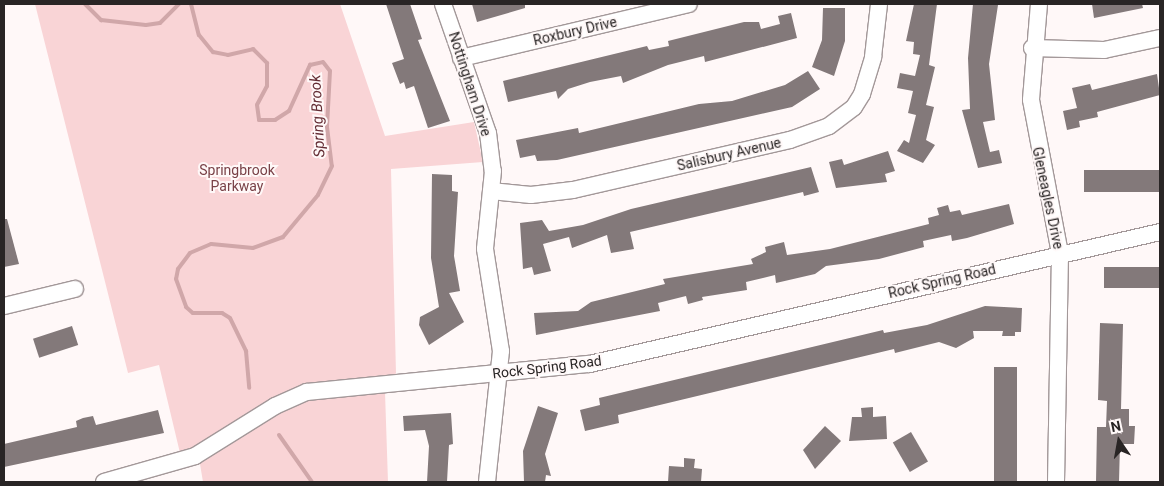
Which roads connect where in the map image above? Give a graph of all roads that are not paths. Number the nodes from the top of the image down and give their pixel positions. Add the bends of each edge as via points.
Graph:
1 (443, 4) edge
2 (689, 4) edge
3 (879, 4) edge
4 (1039, 4) edge
5 (1160, 38) edge
6 (1032, 48) junction
7 (461, 58) junction
8 (491, 191) junction
9 (1160, 232) edge
10 (1060, 253) junction
11 (76, 289) dead end
12 (4, 306) edge
13 (500, 374) junction
14 (104, 482) edge
15 (486, 482) edge
16 (1056, 482) edge

1 - 7 street, Nottingham Drive
2 - 7 street, Roxbury Drive
3 - 8 street, Salisbury Avenue via 865,86 854,107 829,126 790,140 573,190 531,195
4 - 6 street, Gleneagles Drive
5 - 6 street via 1104,50
6 - 10 street, Gleneagles Drive via 1034,128
7 - 8 street, Nottingham Drive via 488,133
8 - 13 street, Nottingham Drive via 485,249 500,329
9 - 10 street, Rock Spring Road
10 - 13 street, Rock Spring Road via 590,364
10 - 16 street, Gleneagles Drive
11 - 12 street
13 - 14 street, Rock Spring Road via 307,392 275,406 195,456
13 - 15 street, Nottingham Drive

